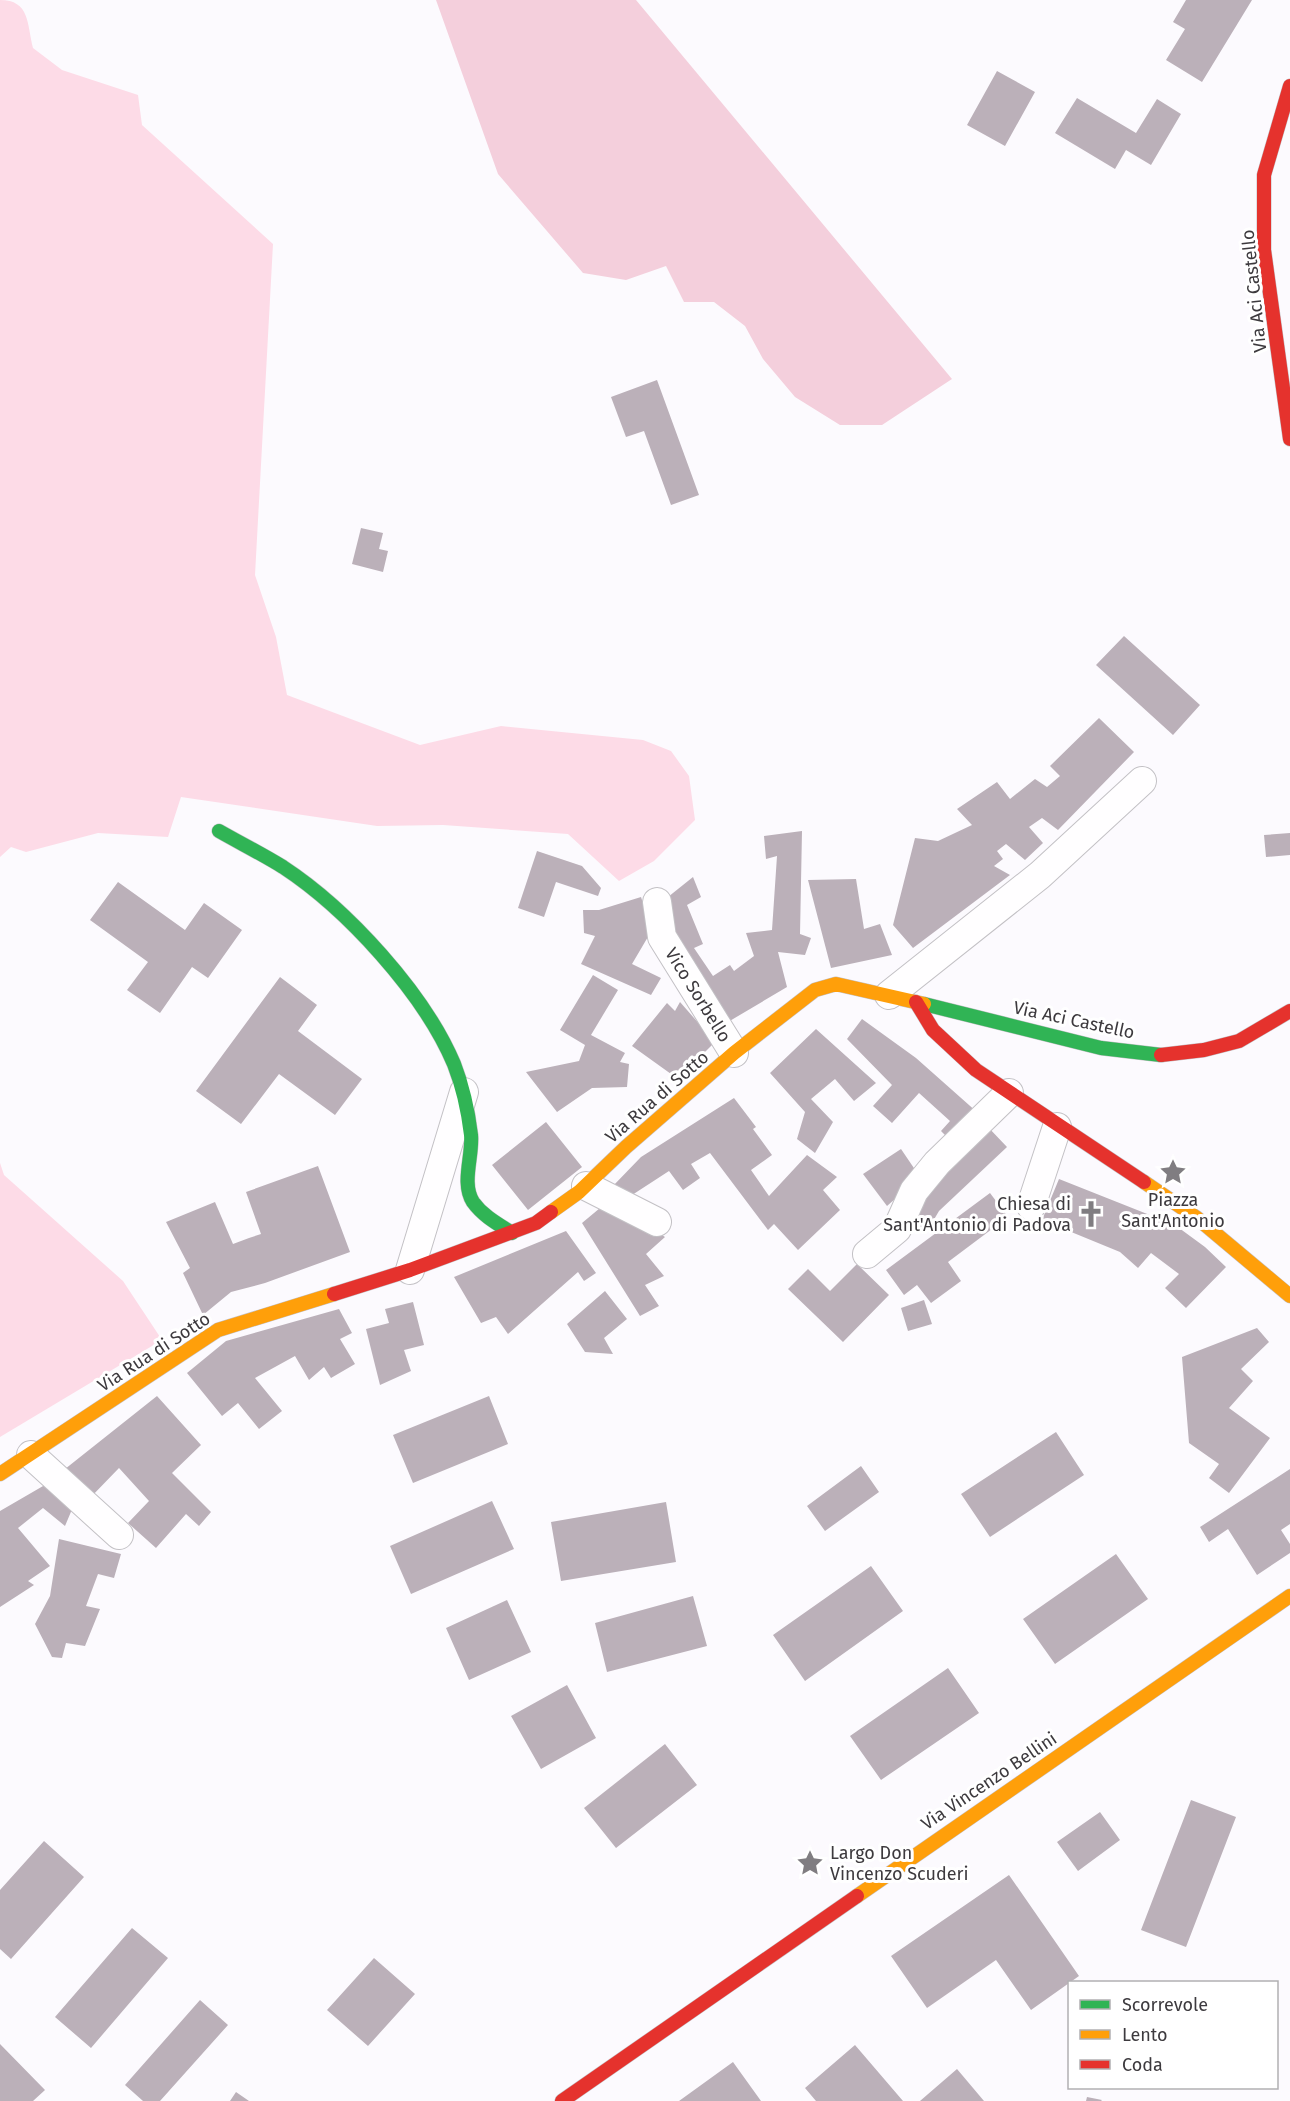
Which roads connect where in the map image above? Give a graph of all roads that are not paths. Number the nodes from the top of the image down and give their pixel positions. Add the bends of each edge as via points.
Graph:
1 (1290, 86) edge
2 (1287, 386) edge
3 (1290, 439) edge
4 (1142, 781) dead end
5 (219, 831) dead end
6 (657, 902) dead end
7 (889, 995) junction
8 (916, 1002) junction
9 (1290, 1011) edge
10 (734, 1053) junction
11 (464, 1092) junction
12 (1009, 1093) junction
13 (1057, 1127) junction
14 (586, 1186) junction
15 (1031, 1206) dead end
16 (657, 1222) dead end
17 (512, 1233) junction
18 (867, 1254) dead end
19 (410, 1270) junction
20 (1290, 1296) edge
21 (31, 1455) junction
22 (0, 1474) edge
23 (119, 1535) dead end
24 (1290, 1596) edge
25 (562, 2101) edge

1 - 2 street, Via Aci Castello via 1264,175 1264,250
2 - 3 street, Via Aci Castello
4 - 7 street via 1040,875
5 - 11 street via 283,867 330,903 390,964 453,1062
6 - 10 street, Vico Sorbello via 662,937
7 - 8 street, Via Rua di Sotto
7 - 10 street, Via Rua di Sotto via 836,984 815,990
8 - 9 street, Via Aci Castello via 1101,1048 1161,1056 1239,1041
8 - 12 street via 933,1030 976,1070
10 - 14 street, Via Rua di Sotto
11 - 17 street via 471,1137 468,1184 472,1200 483,1214
11 - 19 street
12 - 13 street
12 - 18 street via 937,1163 914,1191 897,1229
13 - 15 street
13 - 20 street via 1197,1218
14 - 16 street
14 - 17 street, Via Rua di Sotto via 536,1223
17 - 19 street, Via Rua di Sotto
19 - 21 street, Via Rua di Sotto via 218,1330
21 - 22 street, Via Rua di Sotto
21 - 23 street
24 - 25 street, Via Vincenzo Bellini

